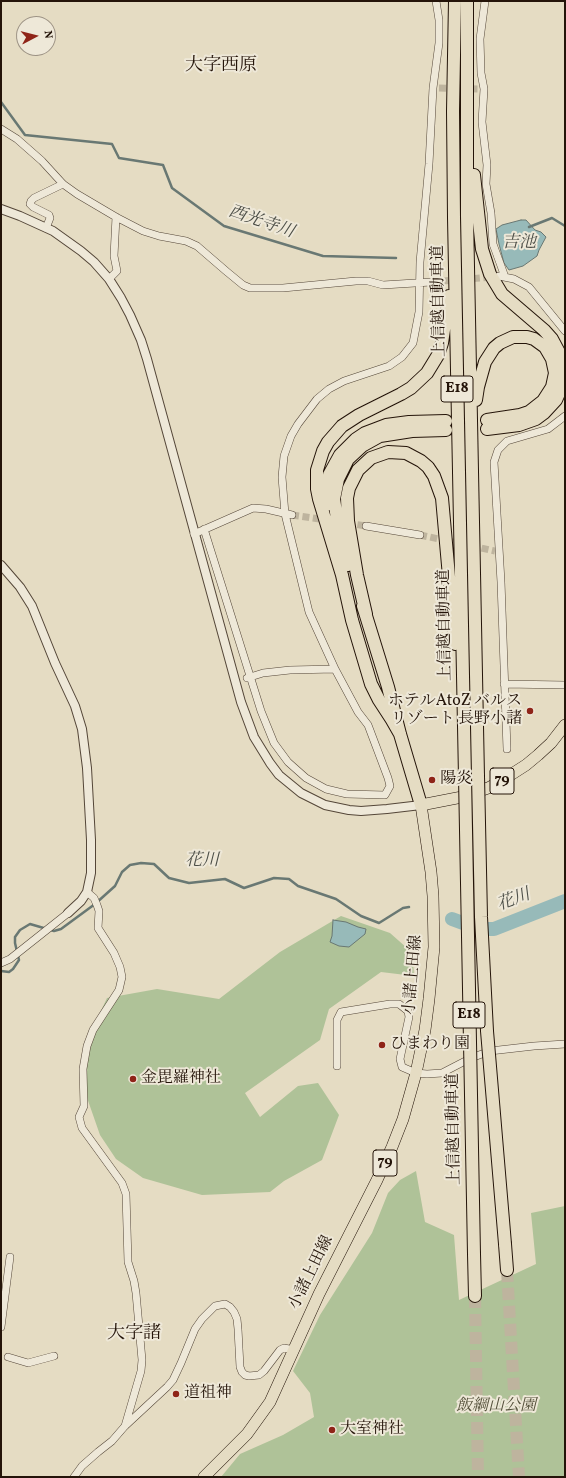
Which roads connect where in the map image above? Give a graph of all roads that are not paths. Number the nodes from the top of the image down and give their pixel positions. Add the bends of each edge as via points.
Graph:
1 (436, 1) edge
2 (455, 1) edge
3 (467, 1) edge
4 (486, 1) edge
5 (466, 56) junction
6 (453, 111) junction
7 (1, 129) edge
8 (63, 184) junction
9 (1, 209) edge
10 (116, 218) junction
11 (46, 228) junction
12 (108, 280) junction
13 (431, 282) tunnel mouth
14 (420, 283) junction
15 (565, 332) edge
16 (565, 416) edge
17 (289, 514) junction
18 (366, 526) tunnel mouth
19 (204, 529) junction
20 (329, 533) junction
21 (194, 534) junction
22 (420, 535) tunnel mouth
23 (1, 565) edge
24 (473, 576) junction
25 (366, 614) junction
26 (335, 669) junction
27 (249, 678) junction
28 (504, 684) junction
29 (565, 685) edge
30 (565, 725) edge
31 (400, 734) junction
32 (464, 741) junction
33 (507, 749) dead end
34 (421, 804) junction
35 (87, 892) junction
36 (68, 913) joint
37 (1, 963) edge
38 (565, 1044) edge
39 (337, 1066) dead end
40 (416, 1073) junction
41 (10, 1257) dead end
42 (507, 1270) tunnel mouth
43 (475, 1296) tunnel mouth
44 (1, 1326) edge
45 (294, 1350) junction
46 (54, 1356) dead end
47 (8, 1357) dead end
48 (125, 1426) junction
49 (74, 1477) edge
50 (204, 1477) edge

1 - 14 street via 439,43
2 - 6 highway, 上信越自動車道 / E18
3 - 5 highway, 上信越自動車道 / E18
4 - 15 street via 480,39 482,122 487,165 486,184 495,250 502,276 529,287
5 - 24 highway, 上信越自動車道 / E18
5 - 24 highway via 476,203 486,263 502,294 552,339 561,356 564,374 556,400 536,419 519,425 487,424 529,412 537,407 548,395 554,380 554,366 546,347 528,337 506,339 494,348 485,362 476,404 476,532
6 - 20 highway via 449,293 442,343 433,365 420,381 401,394 350,420 328,442 319,461 317,479 319,499
6 - 32 highway, 上信越自動車道 / E18
7 - 8 street via 42,161
8 - 10 street
8 - 11 street via 31,201 33,207 49,215
9 - 11 street
10 - 12 street via 114,256 117,271
10 - 14 street via 143,232 186,241 197,246 250,288 283,288 356,281 384,285
11 - 12 street via 81,251 94,262
12 - 21 street via 126,307 141,340
13 - 14 street
14 - 17 street via 418,322 413,342 407,352 389,366 352,378 329,389 317,399 298,424 284,456 282,477
16 - 28 street via 548,429 507,441 498,450 494,462
17 - 19 street via 253,508
17 - 26 street via 309,612
18 - 22 street
19 - 21 street
19 - 27 street
20 - 25 highway via 325,507 327,486 334,464 348,446 365,433 386,425 409,422 446,425 380,436 371,440 355,452 340,473 334,499 336,520 346,558
20 - 31 highway via 371,684
21 - 34 street via 247,720 262,751 279,775 301,793 337,808 373,810
23 - 35 street via 32,606 80,718 86,755 92,840 91,873
24 - 42 highway, 上信越自動車道 / E18, bridge via 481,918 487,1031
25 - 31 highway
25 - 32 highway via 348,521 349,488 358,470 371,458 388,452 406,453 428,467 442,498
26 - 27 street via 290,670 263,673
26 - 27 street via 358,712 368,725 390,786 385,795 347,794 326,789 306,778 288,762 274,743
28 - 29 street
28 - 33 street
30 - 34 main road, 79 via 538,755 501,781 462,797
31 - 34 highway
32 - 43 highway, 上信越自動車道 / E18, bridge
34 - 40 main road, 小諸上田線 / 79 via 431,872 434,920 429,999
35 - 36 street
35 - 48 street via 97,905 98,928 114,953 122,977 119,990 93,1030 87,1046 83,1069 84,1106 80,1117 82,1128 122,1183 126,1194 128,1262 136,1293 142,1360
36 - 37 street via 10,959
38 - 40 street via 490,1051 442,1073
39 - 40 street via 337,1020 341,1012 397,1004 406,1008 409,1014 401,1052 402,1067
40 - 45 main road, 小諸上田線 / 79 via 392,1147
41 - 44 street
45 - 48 street via 280,1350 259,1375 245,1376 240,1367 234,1312 225,1304 215,1306 195,1329 173,1380
45 - 50 main road, 小諸上田線 / 79 via 272,1398 255,1424
46 - 47 street via 28,1363
48 - 49 street via 112,1441 82,1466

